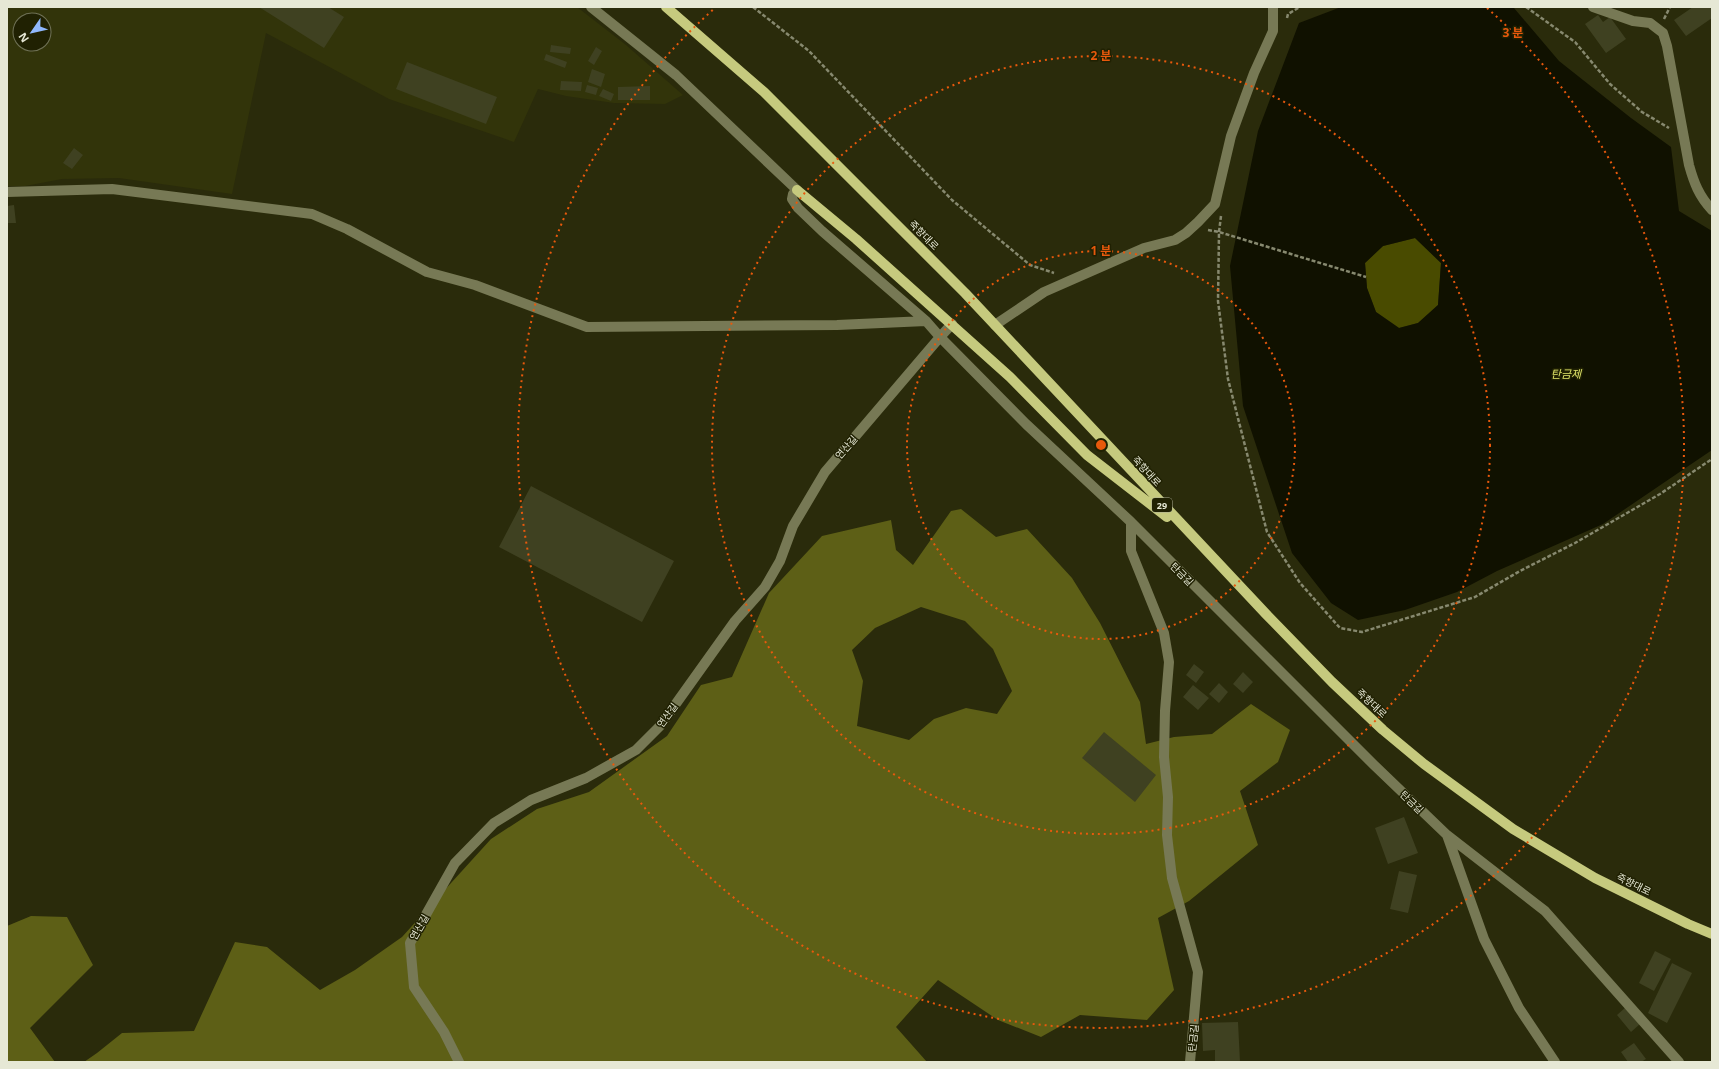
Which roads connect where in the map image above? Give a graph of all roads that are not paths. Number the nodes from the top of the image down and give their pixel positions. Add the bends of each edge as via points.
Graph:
1 (592, 7) edge
2 (666, 7) edge
3 (1274, 7) edge
4 (1594, 7) edge
5 (797, 190) junction
6 (7, 192) edge
7 (1712, 210) edge
8 (926, 320) junction
9 (952, 324) junction
10 (995, 325) junction
11 (940, 337) junction
12 (1131, 522) junction
13 (1190, 535) junction
14 (1447, 836) junction
15 (1712, 934) edge
16 (459, 1062) edge
17 (1190, 1062) edge
18 (1555, 1062) edge
19 (1679, 1062) edge

1 - 5 street via 676,75
2 - 10 main road, 죽향대로 / 29 via 764,92
3 - 10 street via 1273,30 1231,136 1215,204 1195,225 1175,240 1144,248 1044,292
4 - 7 street via 1633,21 1650,23 1663,33 1688,165 1700,196
5 - 8 street via 792,199 798,208
5 - 9 main road
6 - 8 street via 112,189 312,214 348,229 427,272 475,285 587,327 837,326
8 - 11 street
9 - 11 street, 연산길
9 - 13 main road via 1010,377 1087,455
10 - 13 main road, 죽향대로 / 29
11 - 12 street via 1026,424
11 - 16 street, 연산길 via 825,472 793,526 780,561 765,587 735,621 660,726 636,750 586,778 531,800 494,823 455,863 410,943 414,987 444,1032
12 - 14 street, 탄금길
12 - 17 street, 탄금길 via 1131,551 1164,633 1169,662 1164,757 1168,797 1167,835 1172,878 1198,972
13 - 15 main road, 죽향대로 / 29 via 1332,682 1424,764 1513,830 1561,859
14 - 18 street, 탄금길 via 1484,939 1519,1008
14 - 19 street via 1545,911

